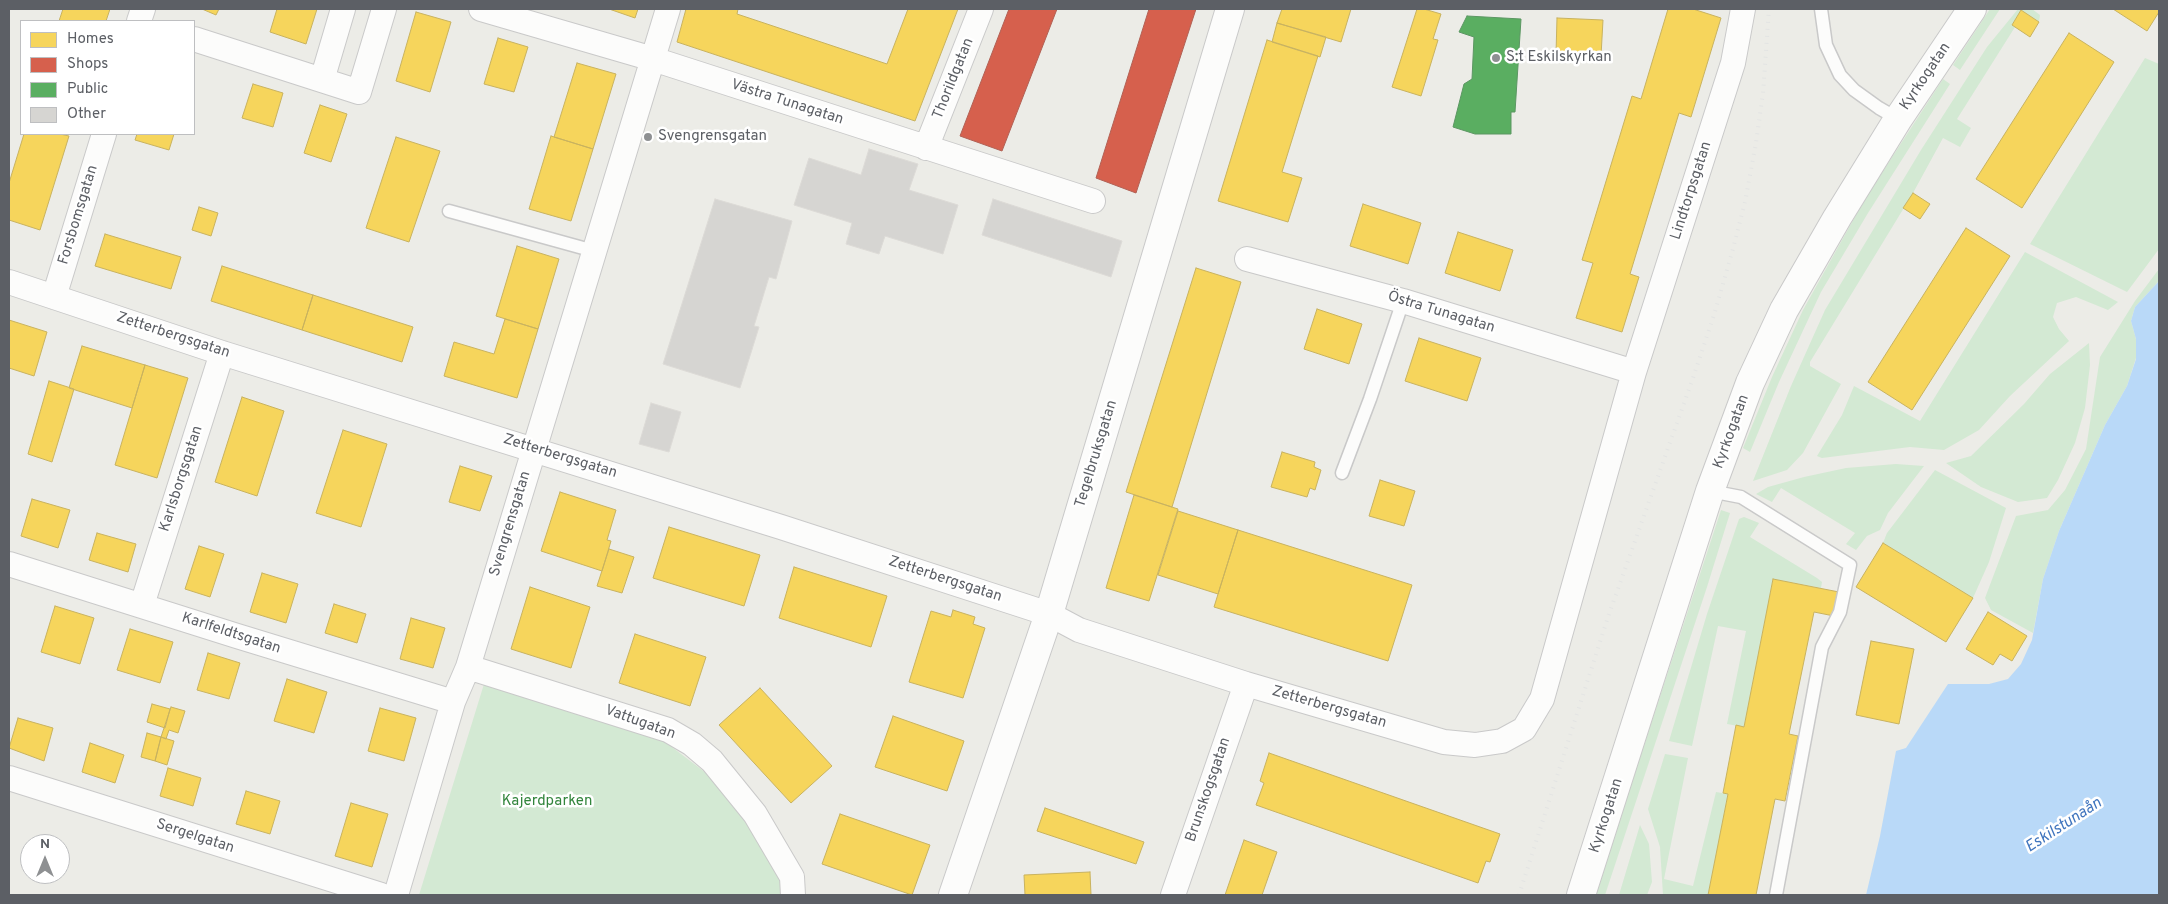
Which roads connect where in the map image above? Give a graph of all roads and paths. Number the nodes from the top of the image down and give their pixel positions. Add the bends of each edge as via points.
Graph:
1 (343, 9) edge
2 (384, 9) edge
3 (481, 9) edge
4 (668, 9) edge
5 (981, 9) edge
6 (1230, 9) edge
7 (1743, 9) edge
8 (1822, 9) edge
9 (1972, 9) edge
10 (195, 39) edge
11 (653, 60) junction
12 (322, 80) junction
13 (1898, 119) junction
14 (104, 135) edge
15 (926, 148) junction
16 (1092, 201) dead end
17 (449, 211) dead end
18 (594, 250) junction
19 (1246, 259) dead end
20 (9, 282) edge
21 (54, 297) junction
22 (1403, 301) junction
23 (222, 353) junction
24 (1634, 372) junction
25 (533, 449) junction
26 (1342, 473) dead end
27 (1710, 491) junction
28 (9, 564) edge
29 (142, 605) junction
30 (1049, 614) junction
31 (468, 667) junction
32 (1246, 684) junction
33 (453, 702) junction
34 (9, 778) edge
35 (381, 895) edge
36 (396, 895) edge
37 (792, 895) edge
38 (952, 895) edge
39 (1173, 895) edge
40 (1581, 895) edge
41 (1776, 895) edge

1 - 12 street
2 - 12 street via 359,92
3 - 11 street, Västra Tunagatan
4 - 11 street, Svengrensgatan
5 - 15 street, Thorildgatan
6 - 30 street, Tegelbruksgatan
7 - 24 street, Lindtorpsgatan via 1733,63
8 - 13 lane via 1826,45 1840,75 1860,94
9 - 13 street, Kyrkogatan
10 - 12 street
11 - 15 street, Västra Tunagatan
11 - 18 street, Svengrensgatan
13 - 27 street, Kyrkogatan via 1784,310 1750,382
14 - 21 street, Forsbomsgatan
15 - 16 street, Västra Tunagatan
17 - 18 lane
18 - 25 street, Svengrensgatan
19 - 22 street, Östra Tunagatan
20 - 21 street, Zetterbergsgatan
21 - 23 street, Zetterbergsgatan
22 - 24 street, Östra Tunagatan
22 - 26 lane
23 - 25 street, Zetterbergsgatan
23 - 29 street, Karlsborgsgatan
24 - 32 street, Zetterbergsgatan via 1542,699 1524,729 1502,741 1475,745 1444,742
25 - 30 street, Zetterbergsgatan
25 - 31 street, Svengrensgatan
27 - 40 street, Kyrkogatan
27 - 41 lane via 1741,497 1850,565 1840,612 1822,647
28 - 29 street, Karlfeldtsgatan
29 - 33 street, Karlfeldtsgatan
30 - 32 street, Zetterbergsgatan via 1079,630
30 - 38 street, Tegelbruksgatan
31 - 33 street, Svengrensgatan
31 - 37 street, Vattugatan via 668,730 692,744 712,761 755,814 792,877
32 - 39 street, Brunskogsgatan
33 - 36 street, Svengrensgatan
34 - 35 street, Sergelgatan

